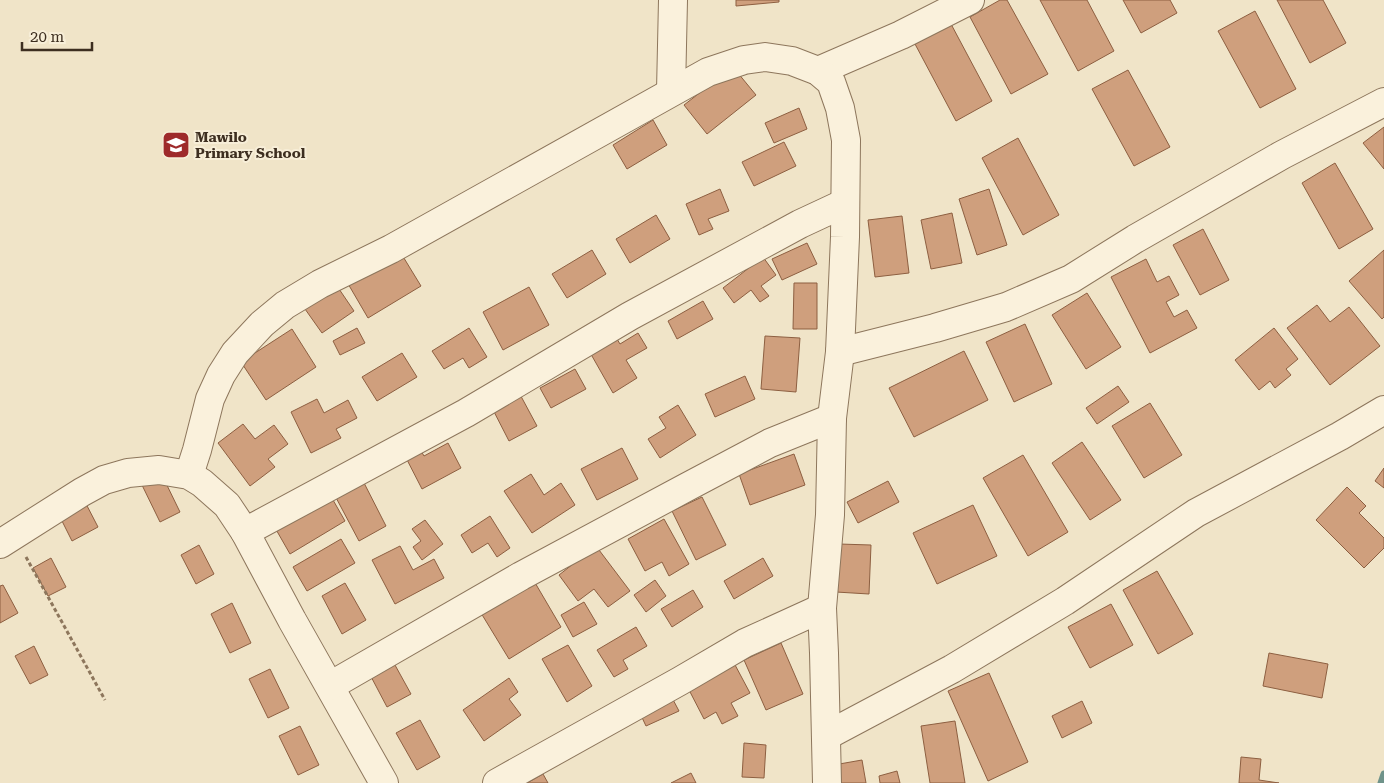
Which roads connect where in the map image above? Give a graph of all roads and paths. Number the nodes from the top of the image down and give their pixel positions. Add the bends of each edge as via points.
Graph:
1 (673, 0) edge
2 (970, 0) edge
3 (818, 71) junction
4 (671, 91) junction
5 (1384, 102) edge
6 (846, 203) junction
7 (840, 352) junction
8 (1384, 410) edge
9 (832, 418) junction
10 (189, 475) junction
11 (245, 532) junction
12 (7, 540) edge
13 (822, 608) junction
14 (330, 686) junction
15 (105, 700) dead end
16 (826, 736) junction
17 (384, 783) edge
18 (497, 783) edge
19 (827, 783) edge

1 - 4 street
2 - 3 street
3 - 4 street via 792,61 765,57 708,72
3 - 6 street via 831,82 840,108 846,140
4 - 10 street via 285,305 244,343 221,375 210,399
5 - 7 street via 1282,155 1071,279 1006,307
6 - 7 street
6 - 11 street via 800,224 630,316 466,413
7 - 9 street
8 - 16 street via 1196,513 1065,601 952,670
9 - 13 street via 830,515
9 - 14 street via 770,443 687,487 521,576
10 - 11 street via 227,505
10 - 12 street via 159,470 128,473 104,480
11 - 14 street
12 - 15 path
13 - 16 street
13 - 18 street via 745,643
14 - 17 street
16 - 19 street

